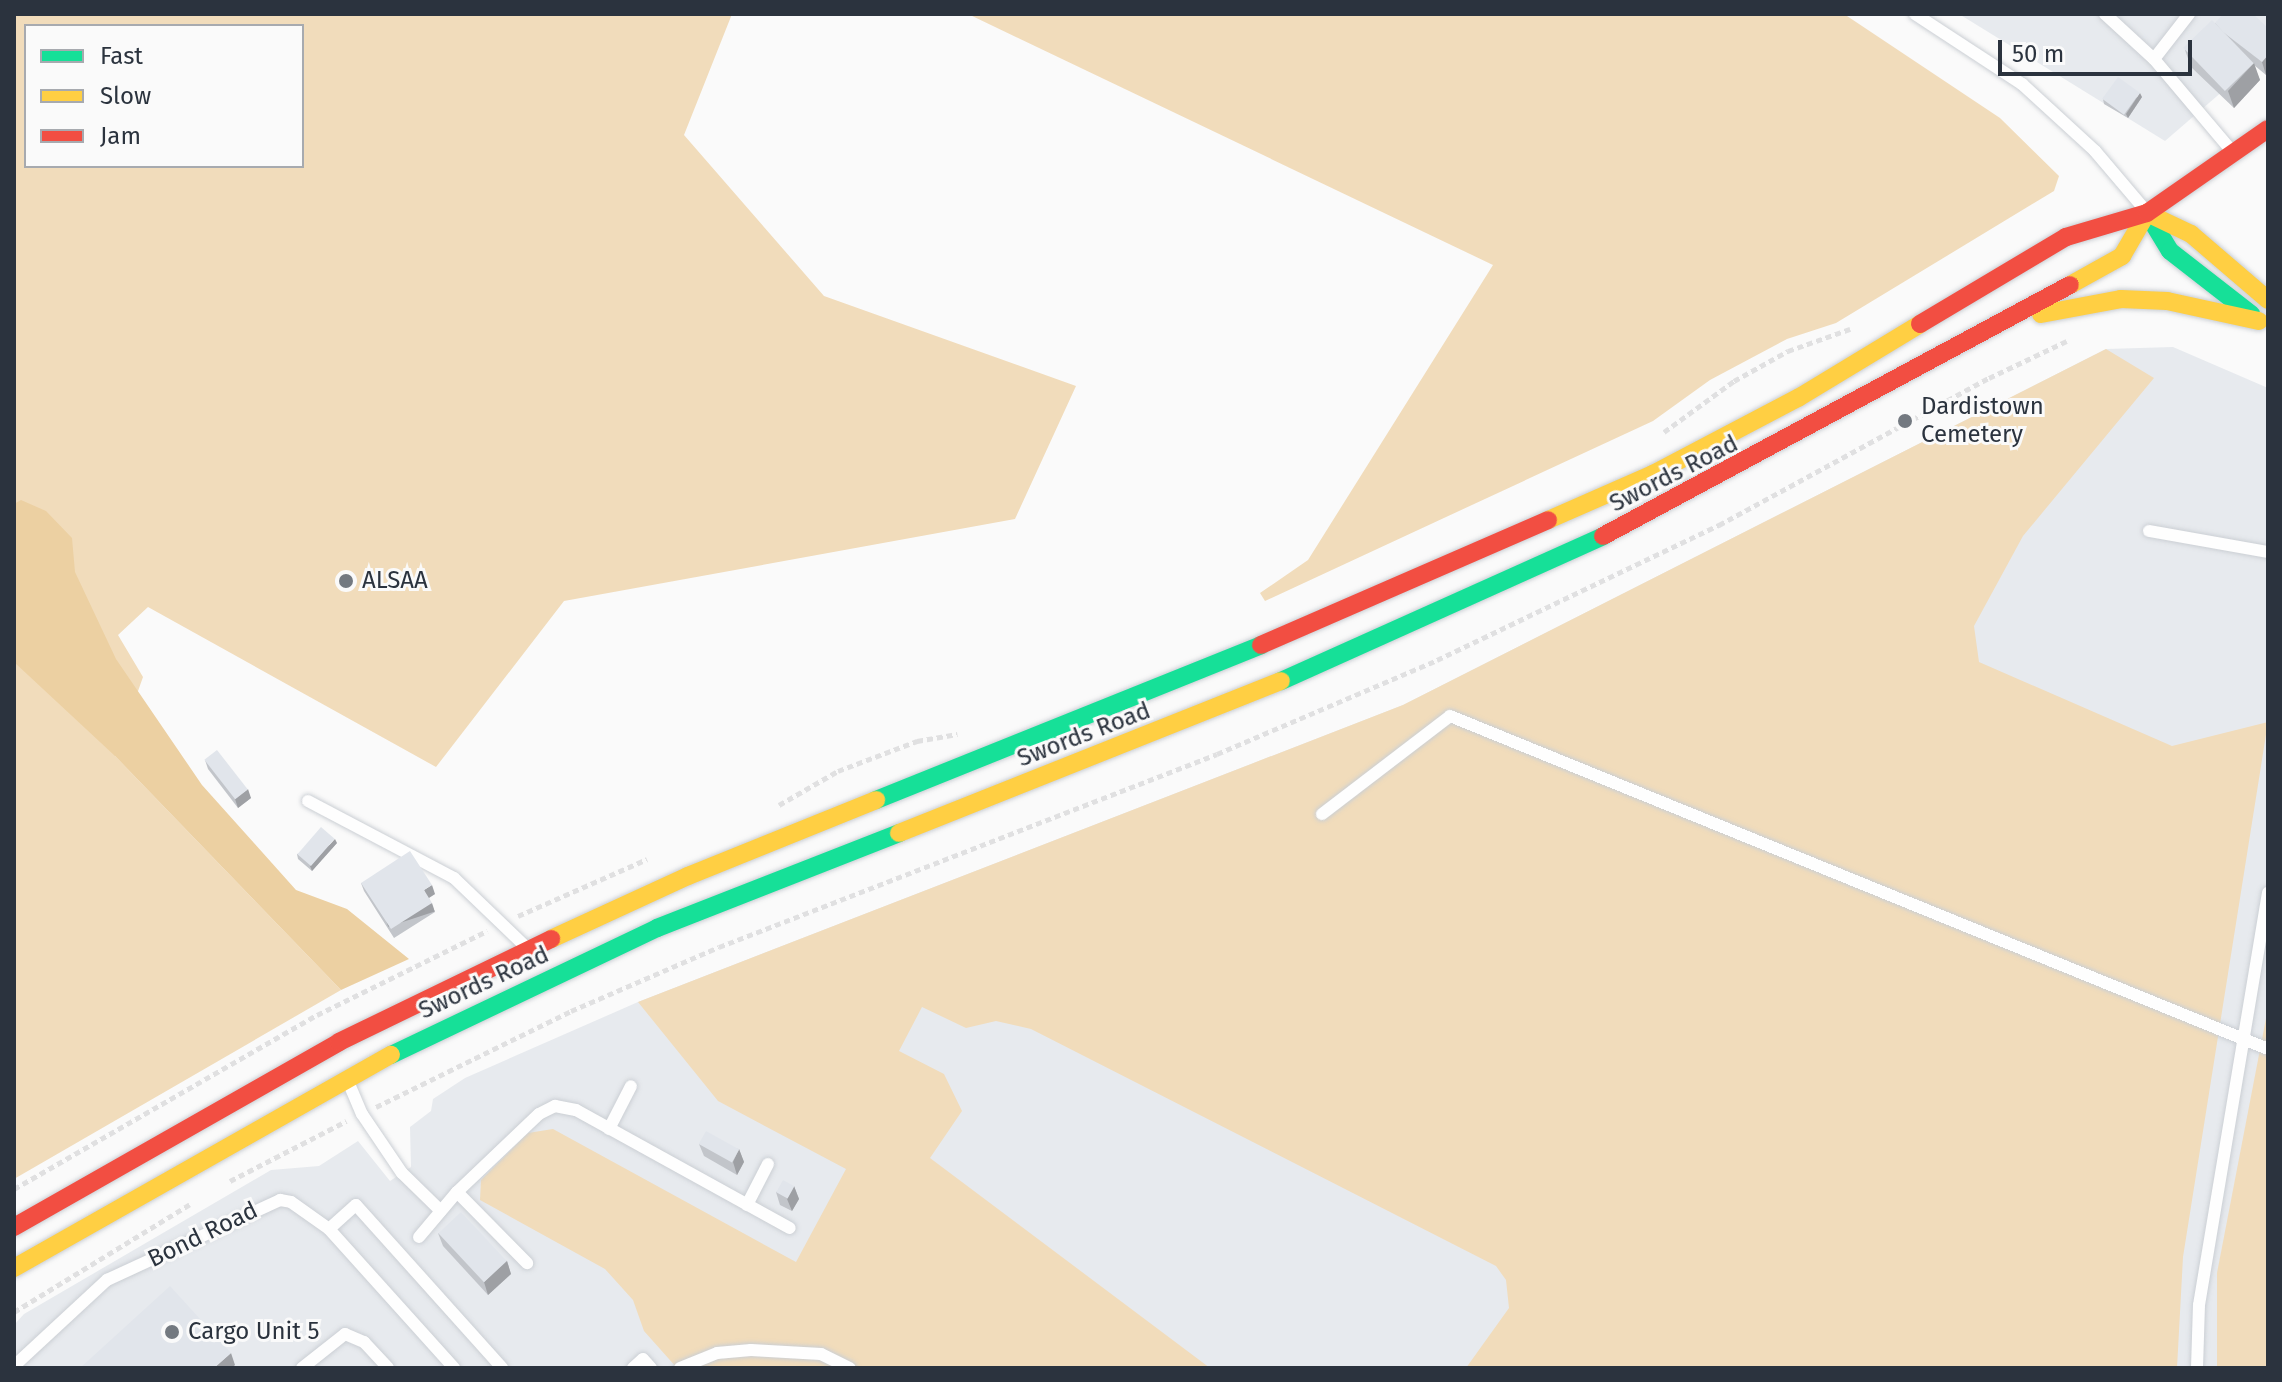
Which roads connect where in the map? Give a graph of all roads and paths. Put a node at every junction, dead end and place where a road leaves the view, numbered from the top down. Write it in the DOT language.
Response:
graph roads {
  1 [pos="1915,14"];
  2 [pos="2105,14"];
  3 [pos="2189,14"];
  4 [pos="2154,59"];
  5 [pos="2268,129"];
  6 [pos="2233,153"];
  7 [pos="2147,213"];
  8 [pos="2268,300"];
  9 [pos="2013,319"];
  10 [pos="2264,323"];
  11 [pos="2074,338"];
  12 [pos="2149,531"];
  13 [pos="2268,552"];
  14 [pos="308,801"];
  15 [pos="1322,814"];
  16 [pos="2268,893"];
  17 [pos="528,950"];
  18 [pos="2241,1040"];
  19 [pos="2268,1049"];
  20 [pos="346,1076"];
  21 [pos="631,1086"];
  22 [pos="362,1114"];
  23 [pos="609,1129"];
  24 [pos="768,1164"];
  25 [pos="224,1184"];
  26 [pos="457,1192"];
  27 [pos="198,1199"];
  28 [pos="747,1205"];
  29 [pos="441,1211"];
  30 [pos="14,1227"];
  31 [pos="790,1228"];
  32 [pos="329,1229"];
  33 [pos="419,1237"];
  34 [pos="527,1263"];
  35 [pos="14,1268"];
  36 [pos="14,1312"];
  37 [pos="14,1366"];
  38 [pos="302,1368"];
  39 [pos="388,1368"];
  40 [pos="454,1368"];
  41 [pos="502,1368"];
  42 [pos="633,1368"];
  43 [pos="651,1368"];
  44 [pos="680,1368"];
  45 [pos="850,1368"];
  46 [pos="2197,1368"];
  1 -- 7 [label="lane"];
  2 -- 4 [label="lane"];
  3 -- 4 [label="lane"];
  4 -- 6 [label="lane"];
  5 -- 6 [label="main road, Swords Road"];
  6 -- 7 [label="main road, Swords Road"];
  7 -- 8 [label="main road"];
  7 -- 9 [label="main road, Swords Road"];
  7 -- 10 [label="main road"];
  7 -- 17 [label="main road, Swords Road"];
  9 -- 10 [label="main road"];
  9 -- 20 [label="main road, Swords Road"];
  11 -- 22 [label="path"];
  12 -- 13 [label="lane"];
  14 -- 17 [label="lane"];
  15 -- 18 [label="lane"];
  16 -- 18 [label="lane"];
  17 -- 30 [label="main road, Swords Road"];
  18 -- 19 [label="lane"];
  18 -- 46 [label="lane"];
  20 -- 22 [label="lane"];
  20 -- 35 [label="main road, Swords Road"];
  21 -- 23 [label="lane"];
  22 -- 25 [label="path"];
  22 -- 29 [label="lane"];
  23 -- 26 [label="lane"];
  23 -- 28 [label="lane"];
  24 -- 28 [label="lane"];
  26 -- 29 [label="lane"];
  26 -- 34 [label="lane"];
  27 -- 36 [label="path"];
  28 -- 31 [label="lane"];
  29 -- 33 [label="lane"];
  32 -- 37 [label="lane, Bond Road"];
  32 -- 40 [label="lane, Bond Road"];
  32 -- 41 [label="lane"];
  38 -- 39 [label="lane"];
  42 -- 43 [label="lane"];
  44 -- 45 [label="lane"];
}
